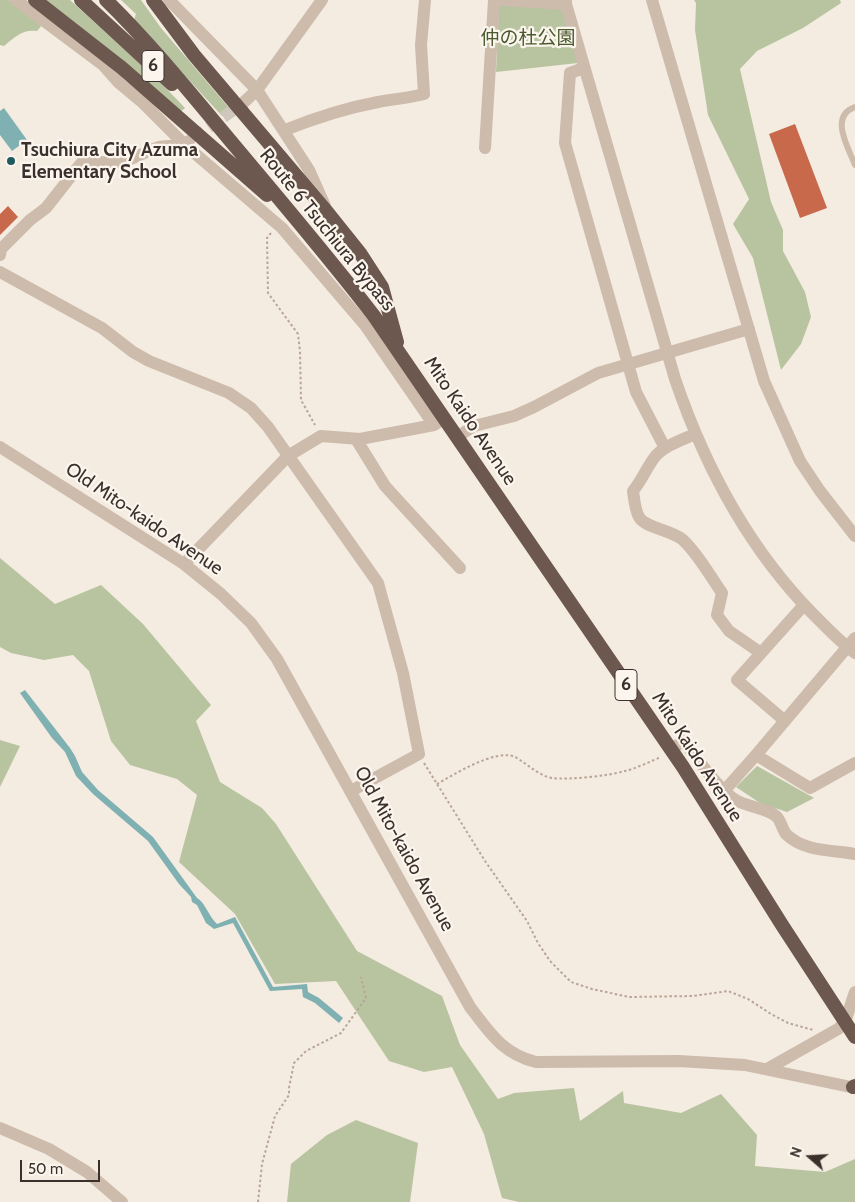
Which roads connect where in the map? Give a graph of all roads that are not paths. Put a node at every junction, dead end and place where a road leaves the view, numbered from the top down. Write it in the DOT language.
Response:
graph roads {
  1 [pos="16,0"];
  2 [pos="35,0"];
  3 [pos="82,0"];
  4 [pos="106,0"];
  5 [pos="153,0"];
  6 [pos="169,0"];
  7 [pos="322,0"];
  8 [pos="425,0"];
  9 [pos="494,0"];
  10 [pos="501,0"];
  11 [pos="652,0"];
  12 [pos="566,2"];
  13 [pos="584,68"];
  14 [pos="256,90"];
  15 [pos="243,103"];
  16 [pos="855,107"];
  17 [pos="285,130"];
  18 [pos="223,132"];
  19 [pos="189,141"];
  20 [pos="485,148"];
  21 [pos="855,165"];
  22 [pos="328,213"];
  23 [pos="296,220"];
  24 [pos="0,255"];
  25 [pos="0,272"];
  26 [pos="749,329"];
  27 [pos="668,352"];
  28 [pos="400,353"];
  29 [pos="628,363"];
  30 [pos="439,421"];
  31 [pos="695,434"];
  32 [pos="457,436"];
  33 [pos="356,438"];
  34 [pos="0,447"];
  35 [pos="665,448"];
  36 [pos="288,456"];
  37 [pos="855,536"];
  38 [pos="184,564"];
  39 [pos="460,568"];
  40 [pos="804,605"];
  41 [pos="852,646"];
  42 [pos="762,653"];
  43 [pos="785,720"];
  44 [pos="671,750"];
  45 [pos="756,755"];
  46 [pos="855,762"];
  47 [pos="351,791"];
  48 [pos="724,791"];
  49 [pos="855,854"];
  50 [pos="855,992"];
  51 [pos="845,1022"];
  52 [pos="855,1037"];
  53 [pos="767,1068"];
  54 [pos="854,1087"];
  55 [pos="0,1128"];
  56 [pos="122,1202"];
  1 -- 19 [label="street"];
  2 -- 23 [label="highway"];
  3 -- 18 [label="highway, Route 6 Tsuchiura Bypass / 6"];
  4 -- 18 [label="highway, Route 6 Tsuchiura Bypass / 6"];
  5 -- 22 [label="highway"];
  6 -- 14 [label="street"];
  7 -- 14 [label="street"];
  8 -- 17 [label="street"];
  9 -- 20 [label="street"];
  10 -- 12 [label="street"];
  11 -- 26 [label="street"];
  12 -- 13 [label="street"];
  13 -- 27 [label="street"];
  13 -- 29 [label="street"];
  14 -- 15 [label="street"];
  14 -- 17 [label="street"];
  16 -- 21 [label="lane"];
  17 -- 22 [label="street"];
  18 -- 23 [label="highway, Route 6 Tsuchiura Bypass / 6"];
  19 -- 24 [label="street"];
  19 -- 30 [label="street"];
  22 -- 28 [label="highway"];
  23 -- 28 [label="highway, Route 6 Tsuchiura Bypass / 6"];
  25 -- 36 [label="street"];
  26 -- 27 [label="street"];
  26 -- 37 [label="street"];
  27 -- 29 [label="street"];
  27 -- 31 [label="street"];
  28 -- 30 [label="highway, Mito Kaido Avenue / 6"];
  29 -- 32 [label="street"];
  29 -- 35 [label="street"];
  30 -- 32 [label="highway, Mito Kaido Avenue / 6"];
  30 -- 33 [label="street"];
  31 -- 35 [label="street"];
  31 -- 40 [label="street"];
  32 -- 44 [label="highway, Mito Kaido Avenue / 6"];
  33 -- 36 [label="street"];
  33 -- 39 [label="street"];
  34 -- 38 [label="street, Old Mito-kaido Avenue"];
  35 -- 42 [label="street"];
  36 -- 38 [label="street"];
  36 -- 47 [label="street"];
  38 -- 47 [label="street, Old Mito-kaido Avenue"];
  40 -- 41 [label="street"];
  40 -- 42 [label="street"];
  41 -- 43 [label="street"];
  42 -- 43 [label="street"];
  43 -- 45 [label="street"];
  44 -- 48 [label="street"];
  44 -- 51 [label="highway, Mito Kaido Avenue / 6"];
  45 -- 46 [label="street"];
  45 -- 48 [label="street"];
  47 -- 53 [label="street, Old Mito-kaido Avenue"];
  48 -- 49 [label="street"];
  50 -- 51 [label="street"];
  51 -- 52 [label="highway, Mito Kaido Avenue / 6"];
  51 -- 53 [label="street"];
  53 -- 54 [label="street, Old Mito-kaido Avenue"];
  55 -- 56 [label="street"];
}
